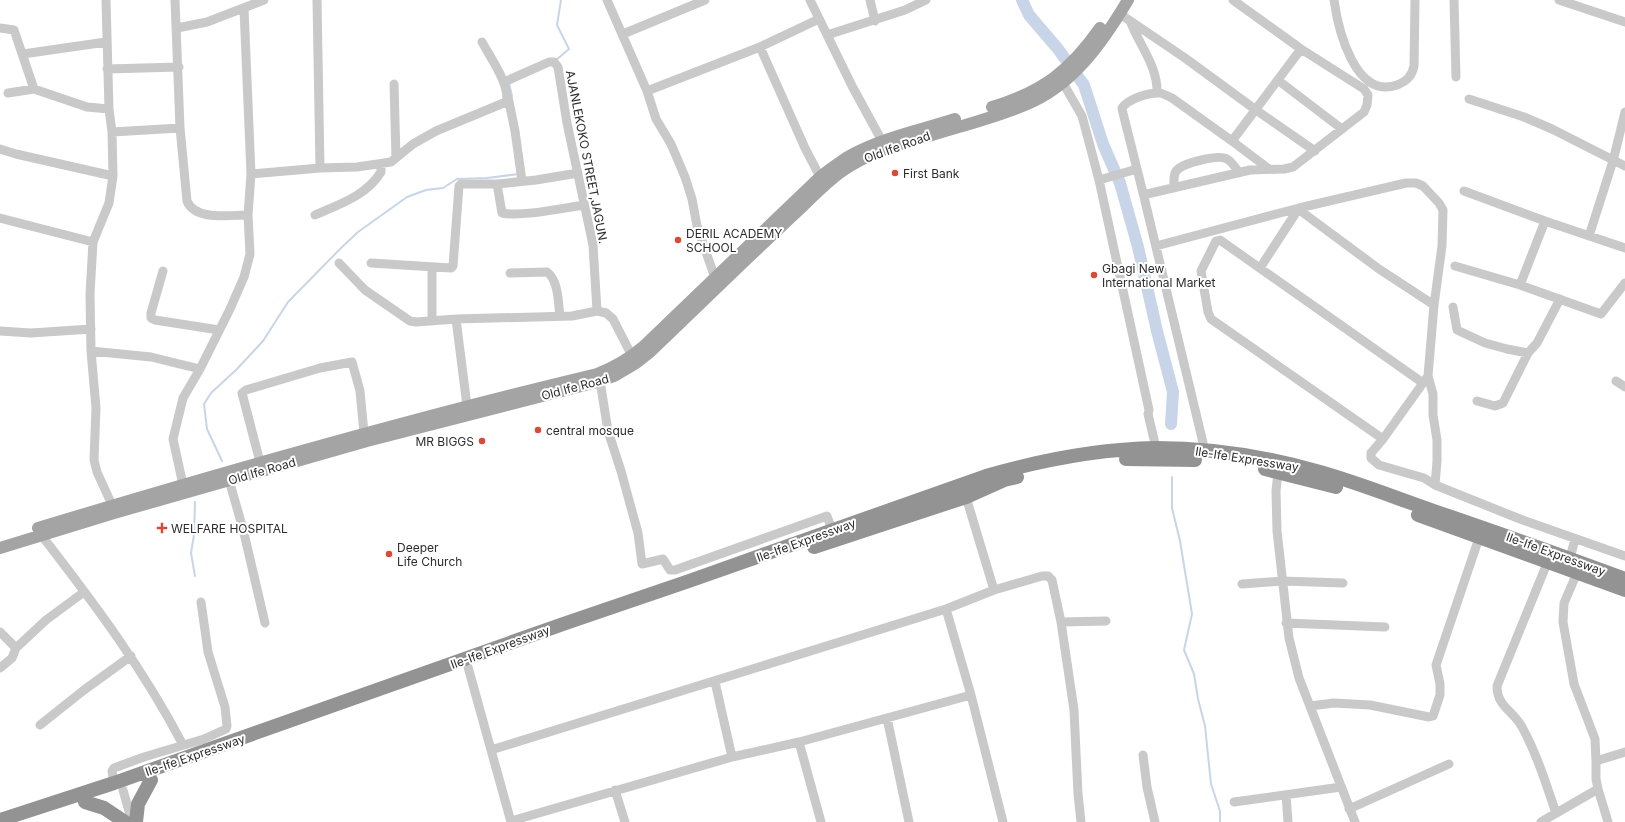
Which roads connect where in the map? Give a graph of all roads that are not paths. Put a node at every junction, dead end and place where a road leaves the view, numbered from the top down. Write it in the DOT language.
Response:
graph roads {
  1 [pos="106,0"];
  2 [pos="175,0"];
  3 [pos="264,0"];
  4 [pos="317,0"];
  5 [pos="607,0"];
  6 [pos="705,0"];
  7 [pos="810,0"];
  8 [pos="870,0"];
  9 [pos="926,0"];
  10 [pos="1119,0"];
  11 [pos="1128,0"];
  12 [pos="1233,0"];
  13 [pos="1334,0"];
  14 [pos="1415,0"];
  15 [pos="1454,0"];
  16 [pos="1559,0"];
  17 [pos="244,9"];
  18 [pos="1120,14"];
  19 [pos="819,19"];
  20 [pos="875,21"];
  21 [pos="1625,22"];
  22 [pos="1131,23"];
  23 [pos="0,28"];
  24 [pos="177,28"];
  25 [pos="623,34"];
  26 [pos="827,35"];
  27 [pos="106,42"];
  28 [pos="482,42"];
  29 [pos="760,47"];
  30 [pos="1301,49"];
  31 [pos="23,54"];
  32 [pos="178,67"];
  33 [pos="108,69"];
  34 [pos="1072,69"];
  35 [pos="1456,77"];
  36 [pos="1279,81"];
  37 [pos="504,82"];
  38 [pos="394,84"];
  39 [pos="34,89"];
  40 [pos="647,91"];
  41 [pos="8,93"];
  42 [pos="1157,93"];
  43 [pos="508,97"];
  44 [pos="1469,99"];
  45 [pos="1024,101"];
  46 [pos="109,109"];
  47 [pos="1256,110"];
  48 [pos="1625,112"];
  49 [pos="180,128"];
  50 [pos="1342,129"];
  51 [pos="112,132"];
  52 [pos="882,141"];
  53 [pos="1232,141"];
  54 [pos="0,149"];
  55 [pos="1314,151"];
  56 [pos="396,158"];
  57 [pos="1613,161"];
  58 [pos="381,164"];
  59 [pos="1625,166"];
  60 [pos="320,168"];
  61 [pos="1269,169"];
  62 [pos="1135,170"];
  63 [pos="578,173"];
  64 [pos="1239,173"];
  65 [pos="251,174"];
  66 [pos="113,176"];
  67 [pos="820,177"];
  68 [pos="1100,180"];
  69 [pos="522,181"];
  70 [pos="497,184"];
  71 [pos="1174,188"];
  72 [pos="1464,191"];
  73 [pos="1144,197"];
  74 [pos="584,205"];
  75 [pos="1299,208"];
  76 [pos="248,215"];
  77 [pos="316,215"];
  78 [pos="0,218"];
  79 [pos="1545,221"];
  80 [pos="767,234"];
  81 [pos="1216,235"];
  82 [pos="1589,236"];
  83 [pos="94,242"];
  84 [pos="1156,246"];
  85 [pos="1625,248"];
  86 [pos="340,263"];
  87 [pos="371,263"];
  88 [pos="1455,266"];
  89 [pos="432,267"];
  90 [pos="1260,268"];
  91 [pos="164,271"];
  92 [pos="510,273"];
  93 [pos="715,278"];
  94 [pos="1625,283"];
  95 [pos="1520,285"];
  96 [pos="1560,299"];
  97 [pos="1434,305"];
  98 [pos="1453,307"];
  99 [pos="596,311"];
  100 [pos="560,316"];
  101 [pos="456,320"];
  102 [pos="432,321"];
  103 [pos="91,329"];
  104 [pos="219,330"];
  105 [pos="0,331"];
  106 [pos="91,351"];
  107 [pos="1528,353"];
  108 [pos="632,356"];
  109 [pos="200,369"];
  110 [pos="1426,379"];
  111 [pos="600,381"];
  112 [pos="1616,381"];
  113 [pos="1625,387"];
  114 [pos="1477,402"];
  115 [pos="467,406"];
  116 [pos="417,423"];
  117 [pos="364,433"];
  118 [pos="1383,439"];
  119 [pos="1156,448"];
  120 [pos="1205,451"];
  121 [pos="260,462"];
  122 [pos="1278,472"];
  123 [pos="229,480"];
  124 [pos="183,485"];
  125 [pos="1435,485"];
  126 [pos="966,497"];
  127 [pos="137,503"];
  128 [pos="112,505"];
  129 [pos="832,530"];
  130 [pos="42,536"];
  131 [pos="1479,538"];
  132 [pos="0,539"];
  133 [pos="1575,539"];
  134 [pos="0,548"];
  135 [pos="1625,556"];
  136 [pos="1570,558"];
  137 [pos="1548,561"];
  138 [pos="1577,573"];
  139 [pos="1625,578"];
  140 [pos="1282,581"];
  141 [pos="1343,583"];
  142 [pos="1242,584"];
  143 [pos="994,590"];
  144 [pos="1625,590"];
  145 [pos="84,592"];
  146 [pos="201,602"];
  147 [pos="946,609"];
  148 [pos="1106,621"];
  149 [pos="1061,622"];
  150 [pos="265,623"];
  151 [pos="1286,623"];
  152 [pos="1385,626"];
  153 [pos="0,632"];
  154 [pos="16,648"];
  155 [pos="132,656"];
  156 [pos="468,667"];
  157 [pos="0,668"];
  158 [pos="715,682"];
  159 [pos="971,695"];
  160 [pos="1310,706"];
  161 [pos="887,718"];
  162 [pos="40,726"];
  163 [pos="799,742"];
  164 [pos="183,745"];
  165 [pos="491,750"];
  166 [pos="1625,752"];
  167 [pos="1144,755"];
  168 [pos="732,757"];
  169 [pos="1596,761"];
  170 [pos="1450,764"];
  171 [pos="151,780"];
  172 [pos="118,787"];
  173 [pos="1341,787"];
  174 [pos="1598,789"];
  175 [pos="615,790"];
  176 [pos="1286,795"];
  177 [pos="86,802"];
  178 [pos="1234,802"];
  179 [pos="1349,809"];
  180 [pos="1556,813"];
  181 [pos="0,820"];
  182 [pos="26,822"];
  183 [pos="125,822"];
  184 [pos="132,822"];
  185 [pos="136,822"];
  186 [pos="511,822"];
  187 [pos="624,822"];
  188 [pos="821,822"];
  189 [pos="909,822"];
  190 [pos="1003,822"];
  191 [pos="1081,822"];
  192 [pos="1155,822"];
  193 [pos="1288,822"];
  194 [pos="1355,822"];
  195 [pos="1541,822"];
  196 [pos="1608,822"];
  1 -- 27 [label="street"];
  2 -- 24 [label="street"];
  3 -- 17 [label="street"];
  4 -- 60 [label="street"];
  5 -- 25 [label="street"];
  6 -- 25 [label="street"];
  7 -- 19 [label="street"];
  8 -- 20 [label="street"];
  9 -- 20 [label="street"];
  10 -- 34 [label="main road, Old Ife Road"];
  11 -- 18 [label="main road, Old Ife Road"];
  12 -- 30 [label="street"];
  13 -- 14 [label="street"];
  15 -- 35 [label="street"];
  16 -- 21 [label="street"];
  17 -- 24 [label="street"];
  17 -- 65 [label="street"];
  18 -- 22 [label="street"];
  18 -- 34 [label="main road, Old Ife Road"];
  19 -- 26 [label="street"];
  19 -- 29 [label="street"];
  20 -- 26 [label="street"];
  22 -- 42 [label="street"];
  22 -- 47 [label="street"];
  23 -- 31 [label="street"];
  24 -- 32 [label="street"];
  25 -- 40 [label="street"];
  26 -- 52 [label="street"];
  27 -- 31 [label="street"];
  27 -- 33 [label="street"];
  28 -- 37 [label="street"];
  29 -- 40 [label="street"];
  29 -- 67 [label="street"];
  30 -- 36 [label="street"];
  30 -- 50 [label="street"];
  31 -- 39 [label="street"];
  32 -- 33 [label="street"];
  32 -- 49 [label="street"];
  33 -- 46 [label="street"];
  34 -- 45 [label="main road, Old Ife Road"];
  34 -- 68 [label="street"];
  36 -- 47 [label="street"];
  36 -- 50 [label="street"];
  37 -- 43 [label="street"];
  37 -- 63 [label="street, AJANLEKOKO STREET,JAGUN."];
  38 -- 56 [label="street"];
  39 -- 41 [label="street"];
  39 -- 46 [label="street"];
  40 -- 93 [label="street"];
  42 -- 53 [label="street"];
  42 -- 62 [label="street"];
  43 -- 56 [label="street"];
  43 -- 69 [label="street"];
  44 -- 57 [label="street"];
  45 -- 52 [label="main road, Old Ife Road"];
  45 -- 80 [label="main road, Old Ife Road"];
  46 -- 51 [label="street"];
  47 -- 53 [label="street"];
  47 -- 55 [label="street"];
  48 -- 57 [label="street"];
  49 -- 51 [label="street"];
  49 -- 76 [label="street"];
  50 -- 55 [label="street"];
  51 -- 66 [label="street"];
  52 -- 67 [label="main road, Old Ife Road"];
  53 -- 61 [label="street"];
  54 -- 66 [label="street"];
  55 -- 61 [label="street"];
  56 -- 58 [label="street"];
  57 -- 59 [label="street"];
  57 -- 82 [label="street"];
  58 -- 60 [label="street"];
  58 -- 77 [label="street"];
  60 -- 65 [label="street"];
  61 -- 64 [label="street"];
  62 -- 68 [label="street"];
  62 -- 73 [label="street"];
  63 -- 69 [label="street"];
  63 -- 74 [label="street, AJANLEKOKO STREET,JAGUN."];
  64 -- 71 [label="street"];
  64 -- 71 [label="street"];
  65 -- 76 [label="street"];
  66 -- 83 [label="street"];
  67 -- 80 [label="main road, Old Ife Road"];
  68 -- 119 [label="street"];
  69 -- 70 [label="street"];
  70 -- 74 [label="street"];
  70 -- 89 [label="street"];
  71 -- 73 [label="street"];
  72 -- 79 [label="street"];
  73 -- 84 [label="street"];
  74 -- 99 [label="street, AJANLEKOKO STREET,JAGUN."];
  75 -- 81 [label="street"];
  75 -- 90 [label="street"];
  75 -- 97 [label="street"];
  75 -- 97 [label="street"];
  76 -- 104 [label="street"];
  78 -- 83 [label="street"];
  79 -- 82 [label="street"];
  79 -- 95 [label="street"];
  80 -- 93 [label="main road, Old Ife Road"];
  80 -- 111 [label="main road, Old Ife Road"];
  81 -- 84 [label="street"];
  81 -- 90 [label="street"];
  81 -- 118 [label="street"];
  82 -- 85 [label="street"];
  83 -- 103 [label="street"];
  84 -- 120 [label="street"];
  86 -- 102 [label="street"];
  87 -- 89 [label="street"];
  88 -- 95 [label="street"];
  89 -- 102 [label="street"];
  90 -- 110 [label="street"];
  91 -- 104 [label="street"];
  92 -- 100 [label="street"];
  93 -- 108 [label="main road, Old Ife Road"];
  94 -- 96 [label="street"];
  95 -- 96 [label="street"];
  96 -- 107 [label="street"];
  97 -- 110 [label="street"];
  98 -- 107 [label="street"];
  99 -- 100 [label="street"];
  99 -- 108 [label="street"];
  100 -- 101 [label="street"];
  101 -- 102 [label="street"];
  101 -- 115 [label="street"];
  103 -- 105 [label="street"];
  103 -- 106 [label="street"];
  104 -- 109 [label="street"];
  106 -- 109 [label="street"];
  106 -- 128 [label="street"];
  107 -- 114 [label="street"];
  108 -- 115 [label="main road, Old Ife Road"];
  109 -- 124 [label="street"];
  110 -- 118 [label="street"];
  110 -- 125 [label="street"];
  111 -- 116 [label="main road, Old Ife Road"];
  111 -- 129 [label="street"];
  112 -- 113 [label="street"];
  115 -- 116 [label="main road, Old Ife Road"];
  116 -- 117 [label="main road, Old Ife Road"];
  116 -- 123 [label="main road, Old Ife Road"];
  117 -- 121 [label="main road, Old Ife Road"];
  117 -- 121 [label="street"];
  118 -- 125 [label="street"];
  119 -- 120 [label="highway, Ile-Ife Expressway"];
  119 -- 129 [label="highway, Ile-Ife Expressway"];
  120 -- 136 [label="highway, Ile-Ife Expressway"];
  121 -- 124 [label="main road, Old Ife Road"];
  122 -- 126 [label="highway, Ile-Ife Expressway"];
  122 -- 131 [label="highway, Ile-Ife Expressway"];
  122 -- 140 [label="street"];
  123 -- 127 [label="main road, Old Ife Road"];
  123 -- 150 [label="street"];
  124 -- 127 [label="main road, Old Ife Road"];
  125 -- 133 [label="street"];
  126 -- 143 [label="street"];
  126 -- 156 [label="highway, Ile-Ife Expressway"];
  127 -- 128 [label="main road, Old Ife Road"];
  127 -- 130 [label="main road, Old Ife Road"];
  128 -- 132 [label="main road, Old Ife Road"];
  129 -- 172 [label="highway, Ile-Ife Expressway"];
  130 -- 134 [label="main road, Old Ife Road"];
  130 -- 145 [label="street"];
  131 -- 137 [label="highway, Ile-Ife Expressway"];
  131 -- 160 [label="street"];
  133 -- 135 [label="street"];
  133 -- 136 [label="street"];
  136 -- 139 [label="highway, Ile-Ife Expressway"];
  137 -- 138 [label="highway, Ile-Ife Expressway"];
  137 -- 180 [label="street"];
  138 -- 144 [label="highway, Ile-Ife Expressway"];
  138 -- 169 [label="street"];
  140 -- 141 [label="street"];
  140 -- 142 [label="street"];
  140 -- 151 [label="street"];
  143 -- 147 [label="street"];
  143 -- 149 [label="street"];
  145 -- 154 [label="street"];
  145 -- 155 [label="street"];
  146 -- 164 [label="street"];
  147 -- 158 [label="street"];
  147 -- 159 [label="street"];
  148 -- 149 [label="street"];
  149 -- 191 [label="street"];
  151 -- 152 [label="street"];
  151 -- 160 [label="street"];
  153 -- 154 [label="street"];
  154 -- 157 [label="street"];
  155 -- 162 [label="street"];
  155 -- 164 [label="street"];
  156 -- 165 [label="street"];
  156 -- 171 [label="highway, Ile-Ife Expressway"];
  158 -- 165 [label="street"];
  158 -- 168 [label="street"];
  159 -- 161 [label="street"];
  159 -- 190 [label="street"];
  160 -- 173 [label="street"];
  161 -- 163 [label="street"];
  161 -- 189 [label="street"];
  163 -- 168 [label="street"];
  163 -- 188 [label="street"];
  164 -- 172 [label="street"];
  165 -- 186 [label="street"];
  166 -- 169 [label="street"];
  167 -- 192 [label="street"];
  168 -- 175 [label="street"];
  169 -- 174 [label="street"];
  170 -- 179 [label="street"];
  171 -- 172 [label="highway, Ile-Ife Expressway"];
  171 -- 185 [label="highway"];
  172 -- 177 [label="highway, Ile-Ife Expressway"];
  172 -- 181 [label="highway, Ile-Ife Expressway"];
  172 -- 184 [label="street"];
  173 -- 176 [label="street"];
  173 -- 179 [label="street"];
  174 -- 180 [label="street"];
  174 -- 196 [label="street"];
  175 -- 186 [label="street"];
  175 -- 187 [label="street"];
  176 -- 178 [label="street"];
  176 -- 193 [label="street"];
  177 -- 182 [label="highway, Ile-Ife Expressway"];
  177 -- 183 [label="highway"];
  179 -- 194 [label="street"];
  180 -- 195 [label="street"];
}
